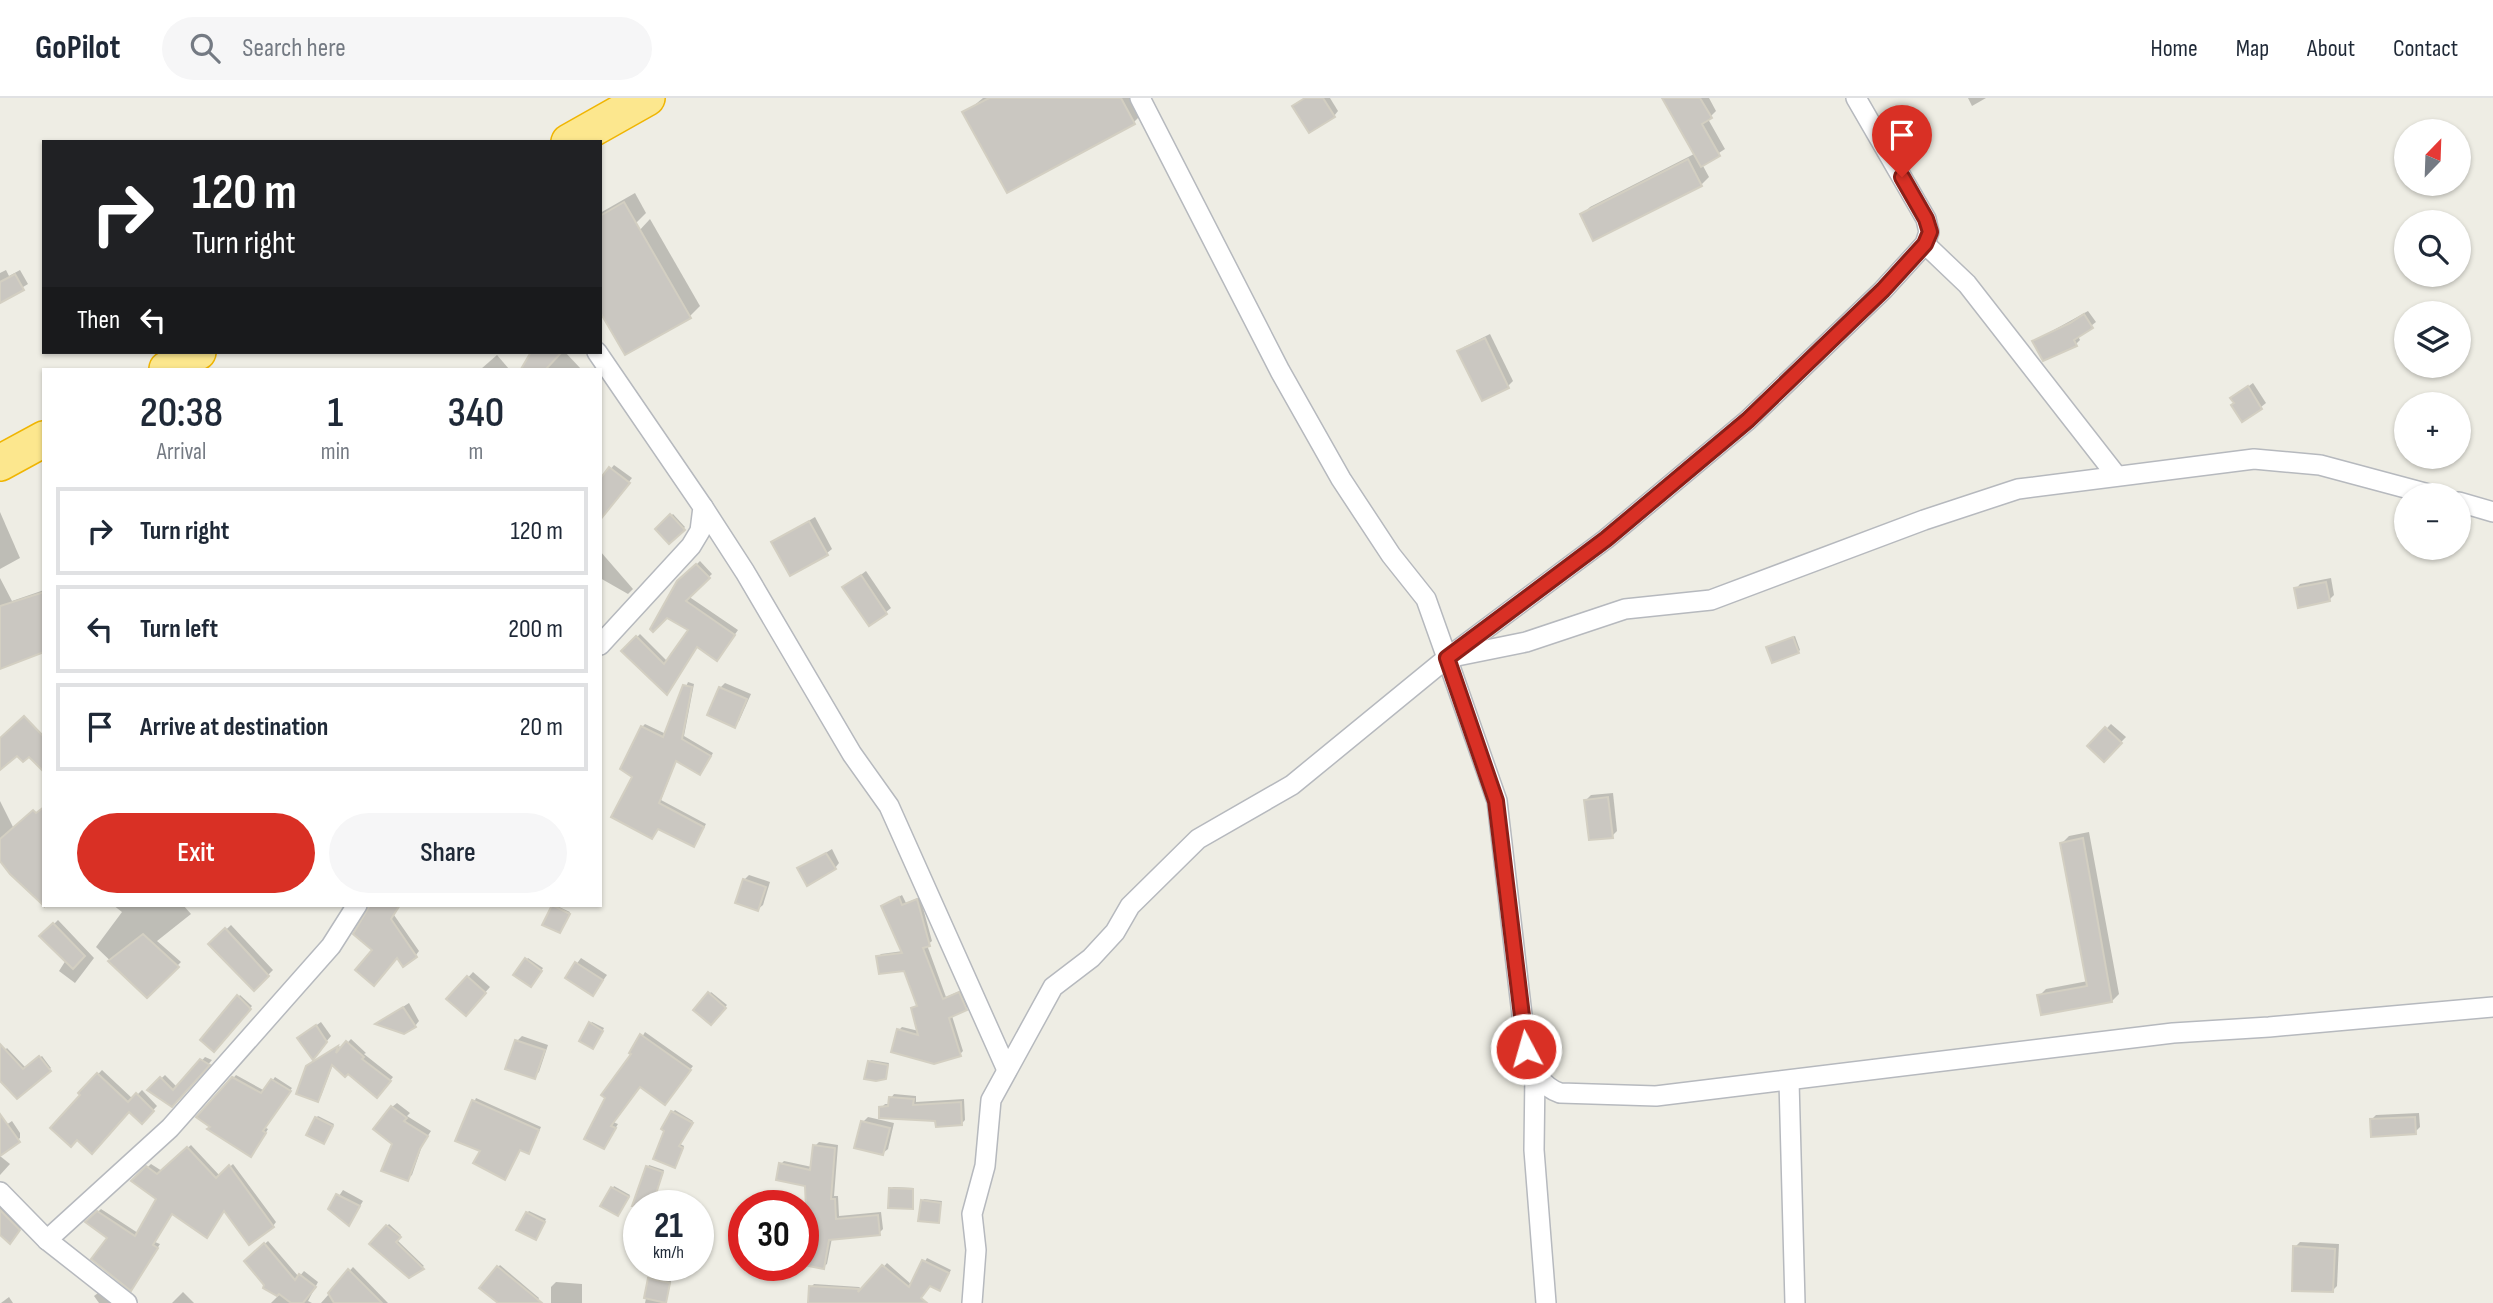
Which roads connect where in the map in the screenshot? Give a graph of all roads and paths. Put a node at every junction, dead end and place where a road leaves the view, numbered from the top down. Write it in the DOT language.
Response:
graph roads {
  1 [pos="647,98"];
  2 [pos="1140,98"];
  3 [pos="1856,98"];
  4 [pos="573,140"];
  5 [pos="1925,244"];
  6 [pos="194,354"];
  7 [pos="598,354"];
  8 [pos="169,368"];
  9 [pos="42,440"];
  10 [pos="0,463"];
  11 [pos="2116,475"];
  12 [pos="2394,485"];
  13 [pos="2471,506"];
  14 [pos="703,507"];
  15 [pos="2493,512"];
  16 [pos="602,643"];
  17 [pos="1447,658"];
  18 [pos="356,907"];
  19 [pos="2493,1007"];
  20 [pos="1007,1070"];
  21 [pos="1535,1072"];
  22 [pos="1789,1081"];
  23 [pos="0,1192"];
  24 [pos="47,1240"];
  25 [pos="127,1303"];
  26 [pos="972,1303"];
  27 [pos="1546,1303"];
  28 [pos="1795,1303"];
  1 -- 4 [label="highway"];
  2 -- 17 [label="street"];
  3 -- 5 [label="street"];
  5 -- 11 [label="street"];
  5 -- 17 [label="street"];
  6 -- 8 [label="highway"];
  7 -- 14 [label="street"];
  9 -- 10 [label="highway"];
  11 -- 12 [label="street"];
  11 -- 17 [label="street"];
  13 -- 15 [label="street"];
  14 -- 16 [label="street"];
  14 -- 20 [label="street"];
  17 -- 20 [label="street"];
  17 -- 21 [label="street"];
  18 -- 24 [label="street"];
  19 -- 22 [label="street"];
  20 -- 26 [label="street"];
  21 -- 22 [label="street"];
  21 -- 27 [label="street"];
  22 -- 28 [label="street"];
  23 -- 24 [label="street"];
  24 -- 25 [label="street"];
}
